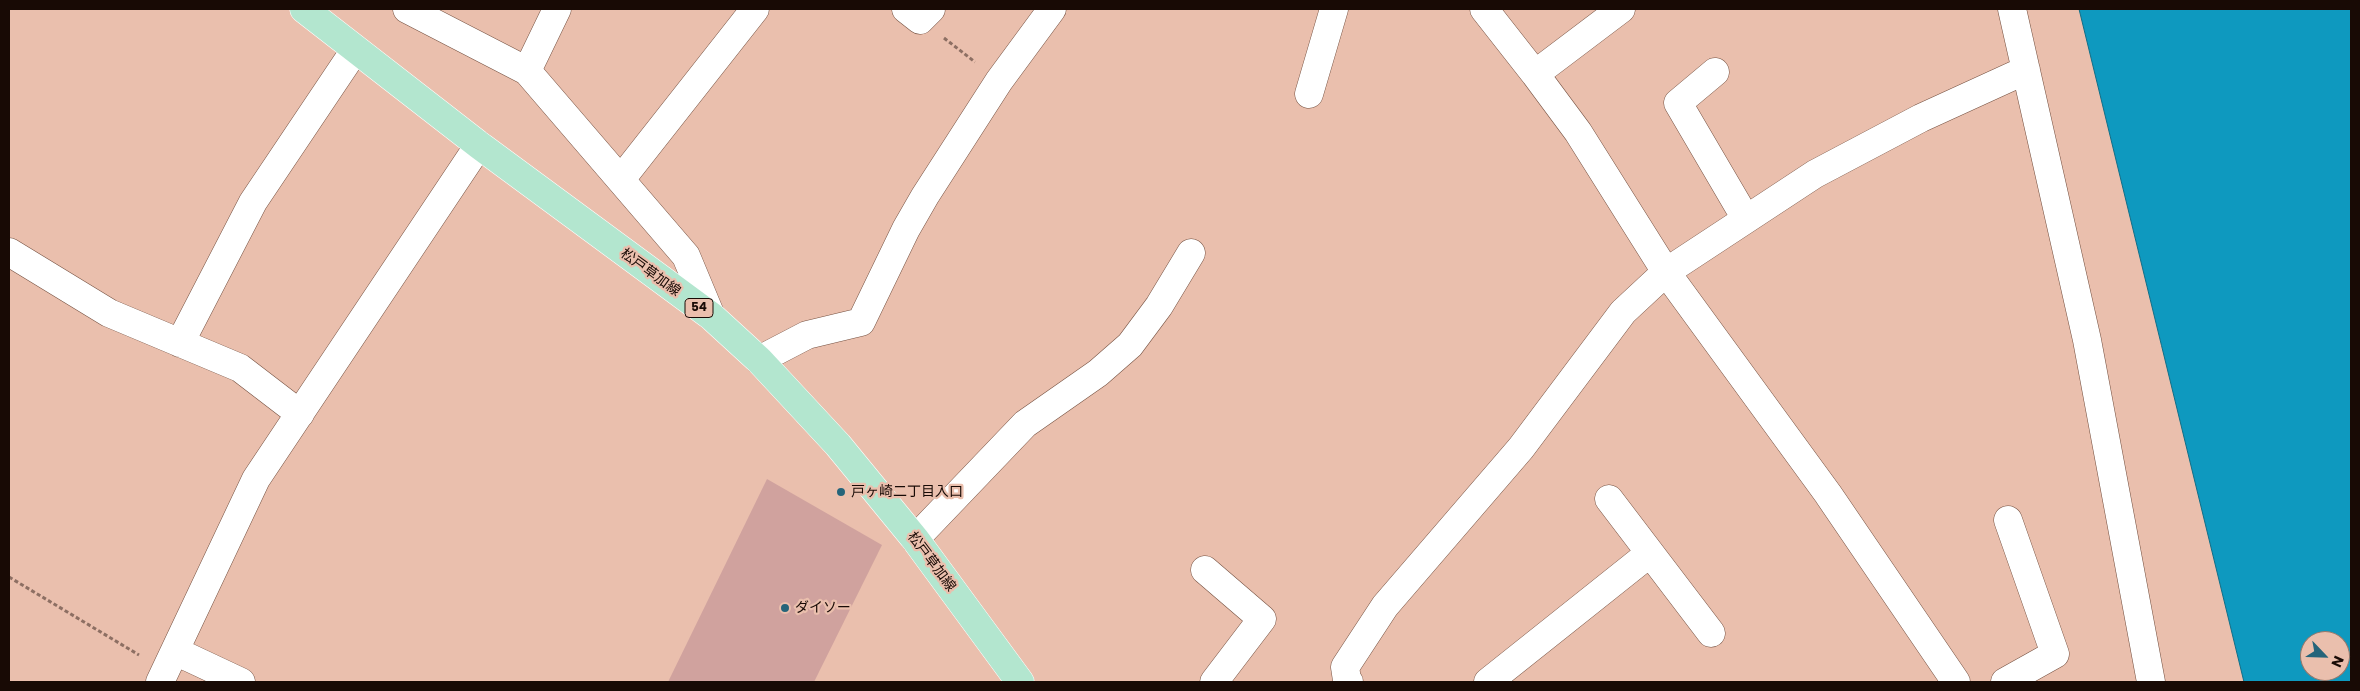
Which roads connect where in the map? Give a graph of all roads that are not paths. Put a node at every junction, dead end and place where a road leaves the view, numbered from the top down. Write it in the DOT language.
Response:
graph roads {
  1 [pos="304,9"];
  2 [pos="407,9"];
  3 [pos="557,9"];
  4 [pos="755,9"];
  5 [pos="1052,9"];
  6 [pos="1334,9"];
  7 [pos="1484,9"];
  8 [pos="1621,9"];
  9 [pos="2012,9"];
  10 [pos="355,50"];
  11 [pos="2026,70"];
  12 [pos="527,71"];
  13 [pos="1715,72"];
  14 [pos="1535,74"];
  15 [pos="1309,94"];
  16 [pos="479,145"];
  17 [pos="622,178"];
  18 [pos="1746,219"];
  19 [pos="1192,253"];
  20 [pos="12,262"];
  21 [pos="1666,272"];
  22 [pos="710,316"];
  23 [pos="180,343"];
  24 [pos="759,360"];
  25 [pos="300,414"];
  26 [pos="1609,499"];
  27 [pos="2008,520"];
  28 [pos="915,539"];
  29 [pos="1650,553"];
  30 [pos="1205,570"];
  31 [pos="1711,633"];
  32 [pos="167,668"];
  33 [pos="241,682"];
  34 [pos="1020,682"];
  35 [pos="1214,682"];
  36 [pos="1349,682"];
  37 [pos="1488,682"];
  38 [pos="1956,682"];
  39 [pos="2005,682"];
  40 [pos="2150,682"];
  1 -- 10 [label="main road, 松戸草加線 / 54"];
  2 -- 12 [label="street"];
  3 -- 12 [label="street"];
  4 -- 17 [label="street"];
  5 -- 24 [label="street"];
  6 -- 15 [label="street"];
  7 -- 14 [label="street"];
  8 -- 14 [label="street"];
  9 -- 11 [label="street"];
  10 -- 16 [label="main road, 松戸草加線 / 54"];
  10 -- 23 [label="street"];
  11 -- 18 [label="street"];
  11 -- 40 [label="street"];
  12 -- 17 [label="street"];
  13 -- 18 [label="street"];
  14 -- 21 [label="street"];
  16 -- 22 [label="main road, 松戸草加線 / 54"];
  16 -- 25 [label="street"];
  17 -- 22 [label="street"];
  18 -- 21 [label="street"];
  19 -- 28 [label="street"];
  20 -- 23 [label="street"];
  21 -- 36 [label="street"];
  21 -- 38 [label="street"];
  22 -- 24 [label="main road, 松戸草加線 / 54"];
  23 -- 25 [label="street"];
  24 -- 28 [label="main road, 松戸草加線 / 54"];
  25 -- 32 [label="street"];
  26 -- 29 [label="street"];
  27 -- 39 [label="street"];
  28 -- 34 [label="main road, 松戸草加線 / 54"];
  29 -- 31 [label="street"];
  29 -- 37 [label="street"];
  30 -- 35 [label="street"];
  32 -- 33 [label="street"];
}
